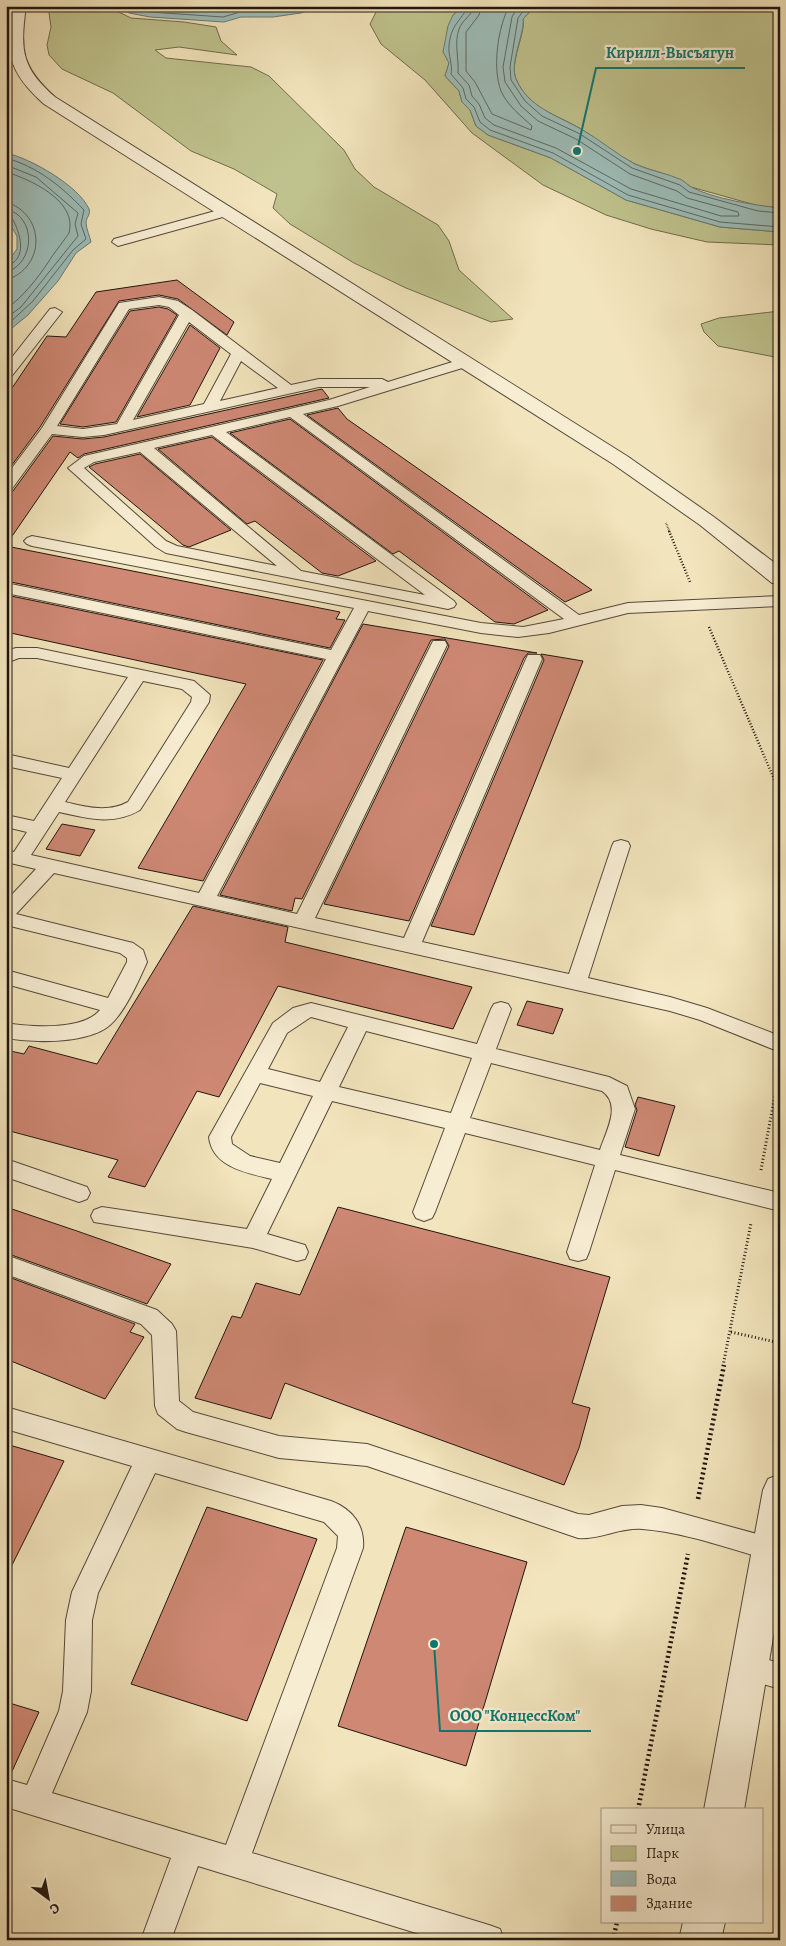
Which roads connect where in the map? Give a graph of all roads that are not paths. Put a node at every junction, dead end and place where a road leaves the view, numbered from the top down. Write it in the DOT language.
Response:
graph roads {
  1 [pos="19,6"];
  2 [pos="226,212"];
  3 [pos="118,242"];
  4 [pos="55,312"];
  5 [pos="187,313"];
  6 [pos="238,352"];
  7 [pos="467,362"];
  8 [pos="6,374"];
  9 [pos="401,383"];
  10 [pos="288,389"];
  11 [pos="210,407"];
  12 [pos="293,413"];
  13 [pos="122,427"];
  14 [pos="48,429"];
  15 [pos="215,430"];
  16 [pos="143,447"];
  17 [pos="6,487"];
  18 [pos="32,541"];
  19 [pos="297,575"];
  20 [pos="780,578"];
  21 [pos="6,588"];
  22 [pos="780,601"];
  23 [pos="448,604"];
  24 [pos="364,606"];
  25 [pos="575,620"];
  26 [pos="481,628"];
  27 [pos="439,644"];
  28 [pos="336,656"];
  29 [pos="6,658"];
  30 [pos="534,660"];
  31 [pos="138,675"];
  32 [pos="9,765"];
  33 [pos="73,775"];
  34 [pos="54,805"];
  35 [pos="6,821"];
  36 [pos="38,828"];
  37 [pos="621,846"];
  38 [pos="13,857"];
  39 [pos="50,866"];
  40 [pos="205,900"];
  41 [pos="6,913"];
  42 [pos="6,918"];
  43 [pos="303,922"];
  44 [pos="411,945"];
  45 [pos="6,977"];
  46 [pos="576,983"];
  47 [pos="112,1006"];
  48 [pos="500,1009"];
  49 [pos="360,1023"];
  50 [pos="6,1030"];
  51 [pos="780,1044"];
  52 [pos="484,1054"];
  53 [pos="255,1074"];
  54 [pos="326,1091"];
  55 [pos="457,1124"];
  56 [pos="607,1161"];
  57 [pos="6,1168"];
  58 [pos="286,1173"];
  59 [pos="79,1193"];
  60 [pos="780,1202"];
  61 [pos="424,1212"];
  62 [pos="102,1216"];
  63 [pos="253,1240"];
  64 [pos="297,1252"];
  65 [pos="578,1252"];
  66 [pos="6,1264"];
  67 [pos="6,1418"];
  68 [pos="148,1460"];
  69 [pos="780,1490"];
  70 [pos="770,1548"];
  71 [pos="764,1672"];
  72 [pos="6,1793"];
  73 [pos="34,1801"];
  74 [pos="725,1808"];
  75 [pos="189,1849"];
  76 [pos="234,1863"];
  77 [pos="704,1924"];
  78 [pos="156,1940"];
  79 [pos="489,1940"];
  80 [pos="700,1940"];
  1 -- 2 [label="street"];
  2 -- 3 [label="lane"];
  2 -- 7 [label="street"];
  4 -- 8 [label="lane"];
  5 -- 6 [label="lane"];
  5 -- 13 [label="lane"];
  5 -- 14 [label="lane"];
  6 -- 10 [label="lane"];
  6 -- 11 [label="lane"];
  7 -- 9 [label="lane"];
  7 -- 20 [label="street"];
  9 -- 10 [label="lane"];
  9 -- 12 [label="lane"];
  10 -- 11 [label="lane"];
  11 -- 13 [label="lane"];
  12 -- 15 [label="lane"];
  12 -- 25 [label="lane"];
  13 -- 14 [label="lane"];
  14 -- 17 [label="lane"];
  15 -- 16 [label="lane"];
  15 -- 23 [label="lane"];
  16 -- 19 [label="lane"];
  16 -- 19 [label="lane"];
  18 -- 24 [label="lane"];
  19 -- 23 [label="lane"];
  21 -- 28 [label="lane"];
  22 -- 25 [label="lane"];
  23 -- 26 [label="lane"];
  24 -- 26 [label="lane"];
  24 -- 28 [label="lane"];
  25 -- 26 [label="lane"];
  27 -- 43 [label="lane"];
  28 -- 40 [label="lane"];
  29 -- 31 [label="lane"];
  30 -- 44 [label="lane"];
  31 -- 33 [label="lane"];
  31 -- 34 [label="lane"];
  32 -- 33 [label="lane"];
  33 -- 34 [label="lane"];
  34 -- 36 [label="lane"];
  35 -- 36 [label="lane"];
  36 -- 38 [label="lane"];
  37 -- 46 [label="lane"];
  38 -- 39 [label="lane"];
  39 -- 40 [label="lane"];
  39 -- 41 [label="lane"];
  40 -- 43 [label="lane"];
  42 -- 47 [label="lane"];
  43 -- 44 [label="lane"];
  44 -- 46 [label="lane"];
  45 -- 47 [label="lane"];
  46 -- 51 [label="lane"];
  47 -- 50 [label="lane"];
  48 -- 52 [label="lane"];
  49 -- 52 [label="lane"];
  49 -- 53 [label="lane"];
  49 -- 54 [label="lane"];
  52 -- 55 [label="lane"];
  52 -- 56 [label="lane"];
  53 -- 54 [label="lane"];
  53 -- 58 [label="lane"];
  54 -- 55 [label="lane"];
  54 -- 58 [label="lane"];
  55 -- 56 [label="lane"];
  55 -- 61 [label="lane"];
  56 -- 60 [label="lane"];
  56 -- 65 [label="lane"];
  57 -- 59 [label="lane"];
  58 -- 63 [label="lane"];
  62 -- 63 [label="lane"];
  63 -- 64 [label="lane"];
  66 -- 70 [label="lane"];
  67 -- 68 [label="lane"];
  68 -- 73 [label="lane"];
  68 -- 76 [label="lane"];
  69 -- 70 [label="street"];
  70 -- 71 [label="street"];
  71 -- 74 [label="street"];
  72 -- 73 [label="lane"];
  73 -- 75 [label="lane"];
  75 -- 76 [label="lane"];
  75 -- 78 [label="lane"];
  76 -- 79 [label="lane"];
  77 -- 80 [label="street"];
}
